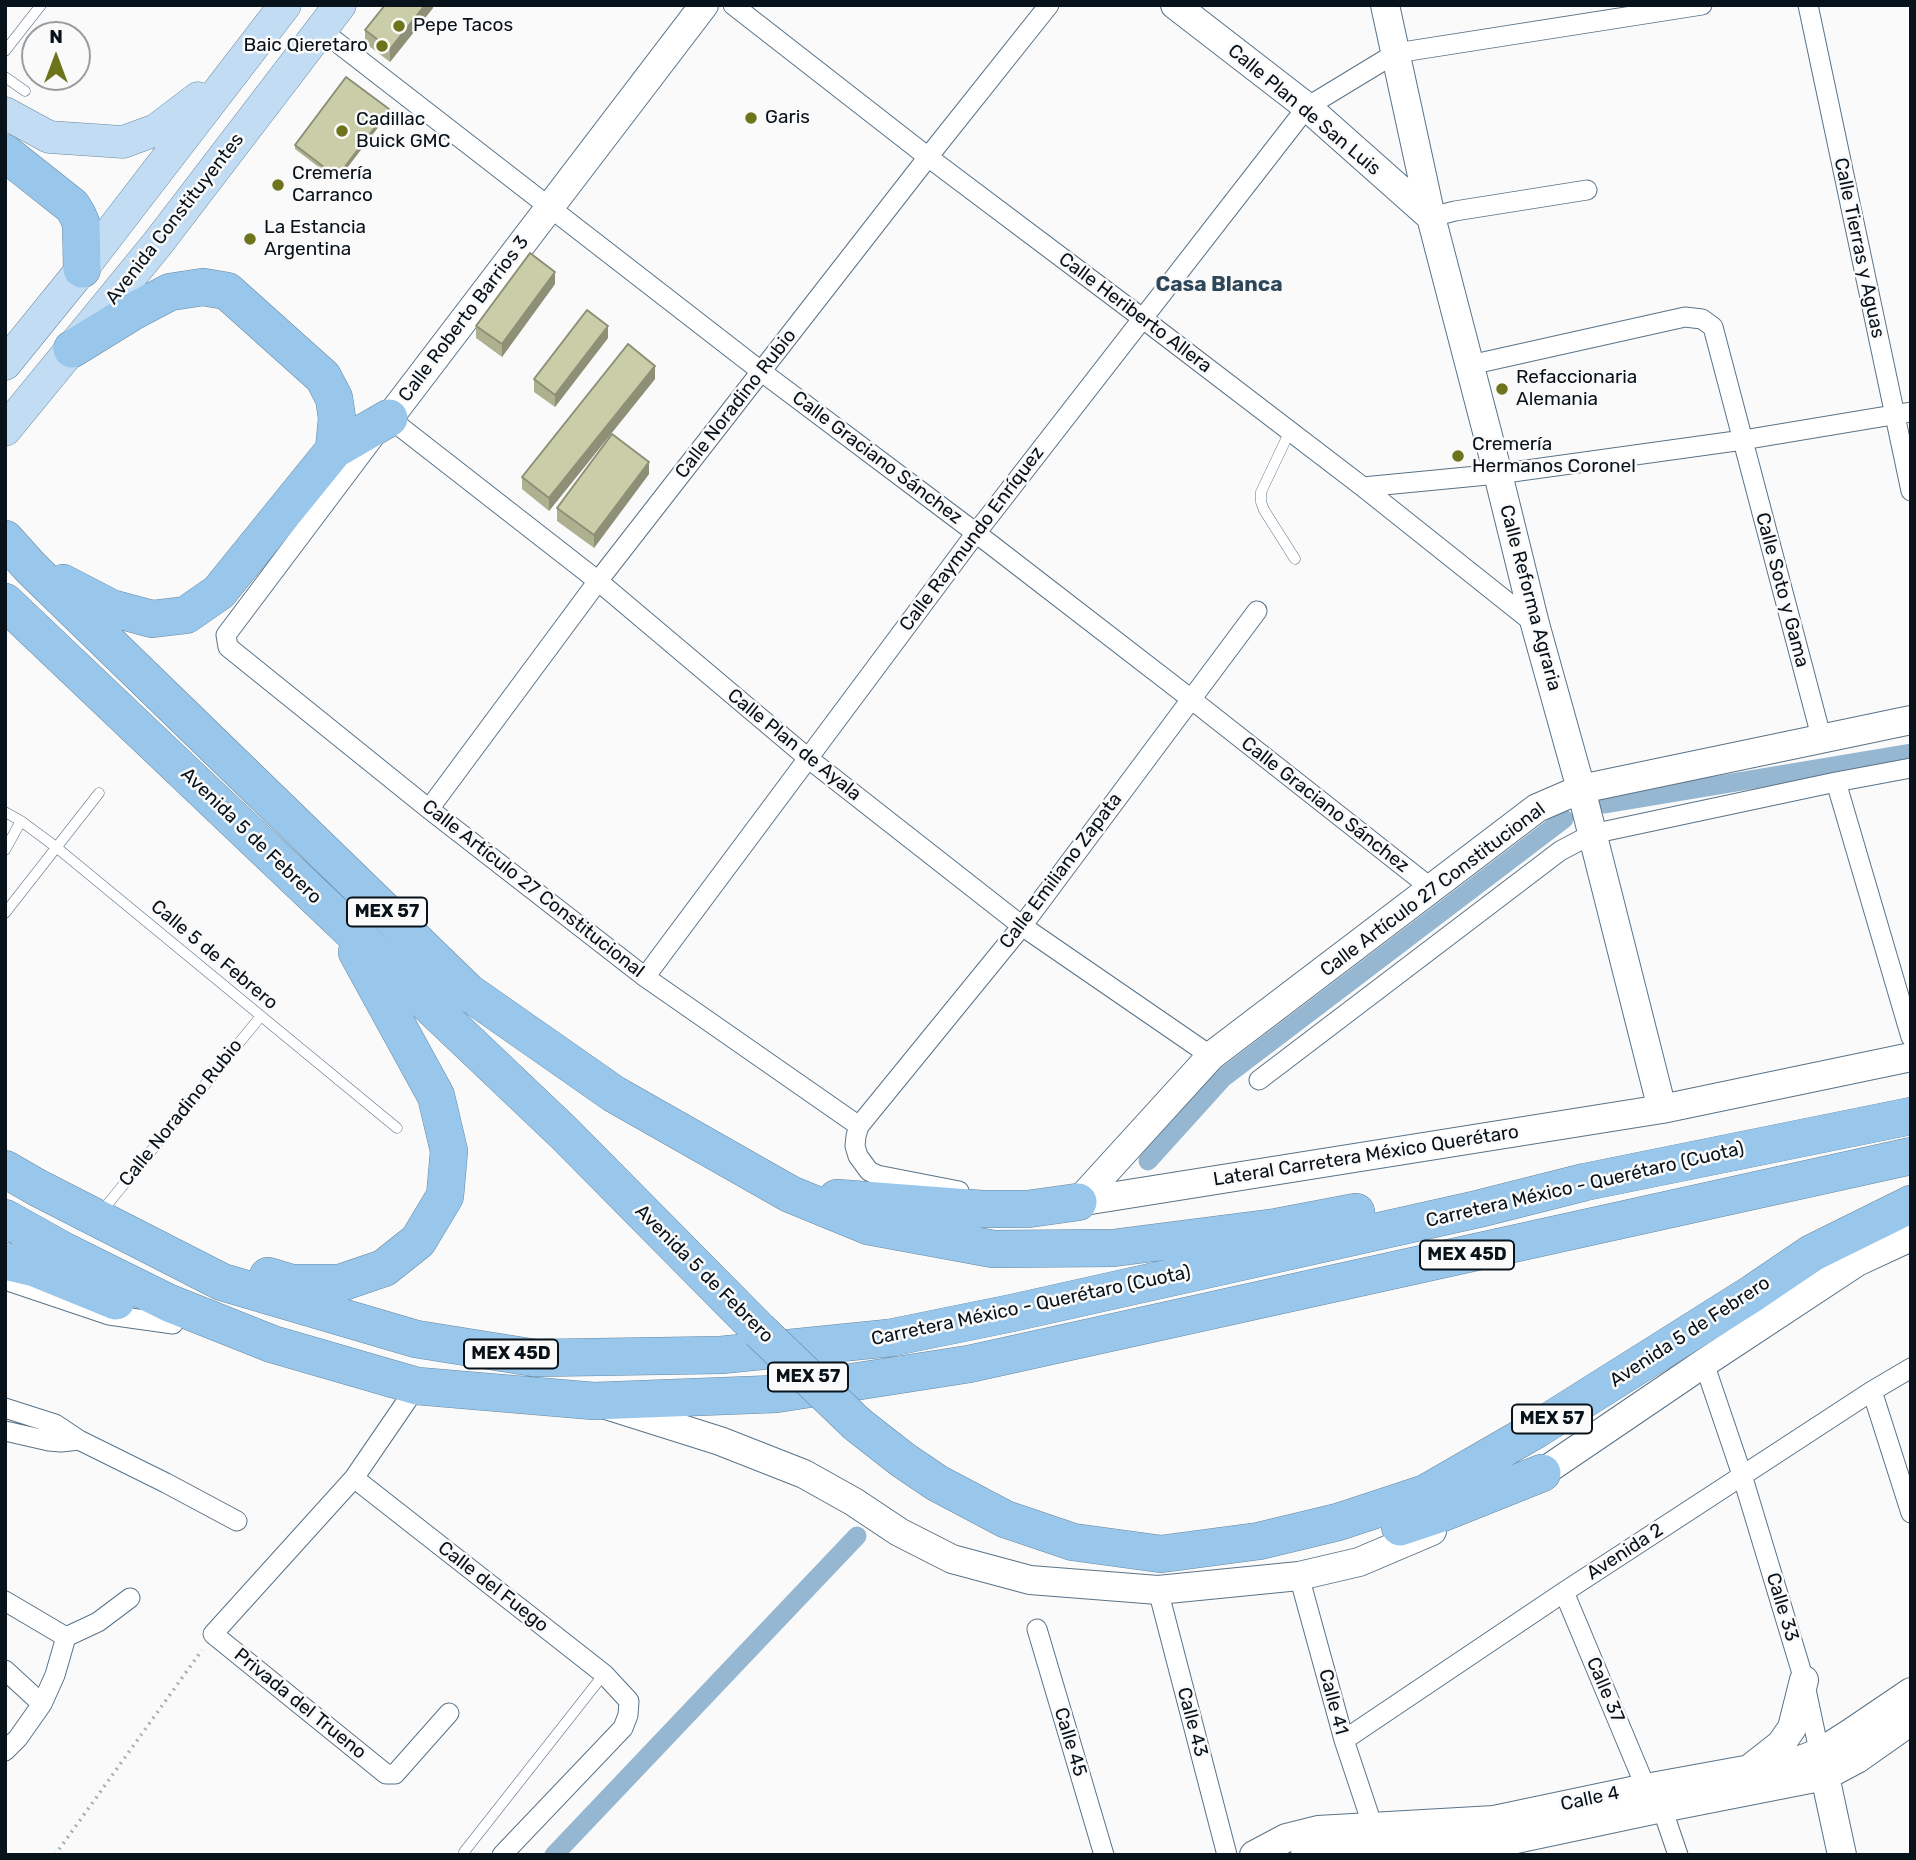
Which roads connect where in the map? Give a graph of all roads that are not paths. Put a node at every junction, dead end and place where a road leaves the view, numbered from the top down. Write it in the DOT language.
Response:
graph roads {
  1 [pos="41,5"];
  2 [pos="285,5"];
  3 [pos="340,5"];
  4 [pos="704,5"];
  5 [pos="733,5"];
  6 [pos="1049,5"];
  7 [pos="1175,5"];
  8 [pos="1385,5"];
  9 [pos="1702,5"];
  10 [pos="1808,5"];
  11 [pos="1654,9"];
  12 [pos="321,30"];
  13 [pos="5,51"];
  14 [pos="1396,53"];
  15 [pos="235,69"];
  16 [pos="5,77"];
  17 [pos="15,102"];
  18 [pos="1307,107"];
  19 [pos="5,153"];
  20 [pos="928,157"];
  21 [pos="1587,190"];
  22 [pos="549,206"];
  23 [pos="1431,217"];
  24 [pos="82,269"];
  25 [pos="1142,318"];
  26 [pos="72,349"];
  27 [pos="5,364"];
  28 [pos="1469,365"];
  29 [pos="762,372"];
  30 [pos="1902,414"];
  31 [pos="389,418"];
  32 [pos="5,429"];
  33 [pos="1290,431"];
  34 [pos="1743,440"];
  35 [pos="334,450"];
  36 [pos="1498,474"];
  37 [pos="1363,487"];
  38 [pos="1911,491"];
  39 [pos="976,533"];
  40 [pos="5,539"];
  41 [pos="1295,559"];
  42 [pos="31,568"];
  43 [pos="598,581"];
  44 [pos="5,602"];
  45 [pos="1257,611"];
  46 [pos="1535,624"];
  47 [pos="226,635"];
  48 [pos="1191,699"];
  49 [pos="1911,720"];
  50 [pos="1822,740"];
  51 [pos="809,759"];
  52 [pos="1911,768"];
  53 [pos="1836,782"];
  54 [pos="1581,789"];
  55 [pos="99,793"];
  56 [pos="429,808"];
  57 [pos="5,812"];
  58 [pos="21,821"];
  59 [pos="1592,834"];
  60 [pos="56,847"];
  61 [pos="5,850"];
  62 [pos="1431,888"];
  63 [pos="5,913"];
  64 [pos="340,920"];
  65 [pos="1022,926"];
  66 [pos="645,977"];
  67 [pos="261,1016"];
  68 [pos="1911,1037"];
  69 [pos="1211,1056"];
  70 [pos="1911,1057"];
  71 [pos="1259,1080"];
  72 [pos="1662,1109"];
  73 [pos="1911,1116"];
  74 [pos="859,1126"];
  75 [pos="397,1128"];
  76 [pos="1911,1156"];
  77 [pos="5,1169"];
  78 [pos="1585,1182"];
  79 [pos="38,1188"];
  80 [pos="790,1194"];
  81 [pos="1078,1202"];
  82 [pos="1911,1204"];
  83 [pos="102,1211"];
  84 [pos="5,1218"];
  85 [pos="1911,1237"];
  86 [pos="5,1261"];
  87 [pos="5,1280"];
  88 [pos="173,1324"];
  89 [pos="272,1344"];
  90 [pos="1704,1363"];
  91 [pos="1911,1368"];
  92 [pos="417,1386"];
  93 [pos="1872,1391"];
  94 [pos="594,1401"];
  95 [pos="5,1408"];
  96 [pos="5,1431"];
  97 [pos="79,1440"];
  98 [pos="1542,1473"];
  99 [pos="1742,1475"];
  100 [pos="354,1478"];
  101 [pos="1911,1513"];
  102 [pos="237,1521"];
  103 [pos="1161,1554"];
  104 [pos="1299,1576"];
  105 [pos="1158,1590"];
  106 [pos="1564,1592"];
  107 [pos="130,1598"];
  108 [pos="5,1601"];
  109 [pos="1037,1629"];
  110 [pos="66,1637"];
  111 [pos="5,1670"];
  112 [pos="604,1674"];
  113 [pos="1804,1680"];
  114 [pos="1911,1692"];
  115 [pos="42,1704"];
  116 [pos="449,1713"];
  117 [pos="1911,1721"];
  118 [pos="1343,1740"];
  119 [pos="5,1751"];
  120 [pos="1822,1765"];
  121 [pos="1751,1768"];
  122 [pos="1654,1798"];
  123 [pos="1374,1843"];
  124 [pos="1499,1849"];
  125 [pos="464,1852"];
  126 [pos="502,1855"];
  127 [pos="1104,1855"];
  128 [pos="1227,1855"];
  129 [pos="1254,1855"];
  130 [pos="1306,1855"];
  131 [pos="1678,1855"];
  132 [pos="1842,1855"];
  1 -- 13 [label="lane"];
  2 -- 15 [label="main road"];
  3 -- 12 [label="main road, Avenida Constituyentes"];
  4 -- 22 [label="main road, Calle Roberto Barrios 3"];
  5 -- 20 [label="street, Calle Heriberto Allera"];
  6 -- 20 [label="street, Calle Noradino Rubio"];
  7 -- 18 [label="main road, Calle Plan de San Luis"];
  8 -- 14 [label="main road, Calle Reforma Agraria"];
  9 -- 11 [label="street"];
  10 -- 30 [label="street, Calle Tierras y Aguas"];
  11 -- 14 [label="street"];
  12 -- 22 [label="street, Calle Graciano Sánchez"];
  12 -- 26 [label="main road, Avenida Constituyentes"];
  14 -- 18 [label="street"];
  14 -- 23 [label="main road, Calle Reforma Agraria"];
  15 -- 17 [label="main road"];
  15 -- 24 [label="main road"];
  16 -- 17 [label="lane"];
  18 -- 23 [label="main road, Calle Plan de San Luis"];
  18 -- 25 [label="street, Calle Raymundo Enríquez"];
  19 -- 24 [label="highway"];
  20 -- 25 [label="street, Calle Heriberto Allera"];
  20 -- 29 [label="street, Calle Noradino Rubio"];
  21 -- 23 [label="street"];
  22 -- 29 [label="street, Calle Graciano Sánchez"];
  22 -- 31 [label="main road, Calle Roberto Barrios 3"];
  23 -- 28 [label="main road, Calle Reforma Agraria"];
  24 -- 27 [label="main road"];
  25 -- 33 [label="street, Calle Heriberto Allera"];
  25 -- 39 [label="street, Calle Raymundo Enríquez"];
  26 -- 32 [label="main road, Avenida Constituyentes"];
  26 -- 35 [label="highway"];
  28 -- 34 [label="street, Calle Soto y Gama"];
  28 -- 36 [label="main road, Calle Reforma Agraria"];
  29 -- 39 [label="street, Calle Graciano Sánchez"];
  29 -- 43 [label="street, Calle Noradino Rubio"];
  30 -- 34 [label="street"];
  30 -- 38 [label="street, Calle Tierras y Aguas"];
  31 -- 35 [label="highway"];
  31 -- 43 [label="street, Calle Plan de Ayala"];
  31 -- 47 [label="street, Calle Roberto Barrios 3"];
  33 -- 37 [label="street, Calle Heriberto Allera"];
  33 -- 41 [label="lane"];
  34 -- 36 [label="street"];
  34 -- 50 [label="street, Calle Soto y Gama"];
  35 -- 42 [label="highway"];
  36 -- 37 [label="street"];
  36 -- 46 [label="main road, Calle Reforma Agraria"];
  37 -- 46 [label="street, Calle Heriberto Allera"];
  39 -- 48 [label="street, Calle Graciano Sánchez"];
  39 -- 51 [label="street, Calle Raymundo Enríquez"];
  40 -- 42 [label="highway, Avenida 5 de Febrero / MEX 57"];
  42 -- 80 [label="highway, Avenida 5 de Febrero / MEX 57"];
  43 -- 51 [label="street, Calle Plan de Ayala"];
  43 -- 56 [label="street, Calle Noradino Rubio"];
  44 -- 64 [label="highway, Avenida 5 de Febrero / MEX 57"];
  45 -- 48 [label="street, Calle Emiliano Zapata"];
  46 -- 54 [label="main road, Calle Reforma Agraria"];
  47 -- 56 [label="street, Calle Artículo 27 Constitucional"];
  48 -- 62 [label="street, Calle Graciano Sánchez"];
  48 -- 65 [label="street, Calle Emiliano Zapata"];
  49 -- 50 [label="main road, Calle Artículo 27 Constitucional"];
  50 -- 54 [label="main road, Calle Artículo 27 Constitucional"];
  51 -- 65 [label="street, Calle Plan de Ayala"];
  51 -- 66 [label="street, Calle Raymundo Enríquez"];
  52 -- 53 [label="street"];
  53 -- 59 [label="street"];
  53 -- 68 [label="street"];
  54 -- 59 [label="main road, Calle Reforma Agraria"];
  54 -- 62 [label="main road, Calle Artículo 27 Constitucional"];
  55 -- 60 [label="lane"];
  56 -- 66 [label="street, Calle Artículo 27 Constitucional"];
  57 -- 58 [label="lane, Calle 5 de Febrero"];
  58 -- 60 [label="lane, Calle 5 de Febrero"];
  58 -- 61 [label="lane"];
  59 -- 71 [label="street"];
  59 -- 72 [label="main road, Calle Reforma Agraria"];
  60 -- 63 [label="lane"];
  60 -- 67 [label="lane, Calle 5 de Febrero"];
  62 -- 69 [label="main road, Calle Artículo 27 Constitucional"];
  64 -- 83 [label="highway"];
  64 -- 103 [label="highway, Avenida 5 de Febrero / MEX 57, bridge"];
  65 -- 69 [label="street, Calle Plan de Ayala"];
  65 -- 74 [label="street, Calle Emiliano Zapata"];
  66 -- 74 [label="street, Calle Artículo 27 Constitucional"];
  67 -- 75 [label="lane, Calle 5 de Febrero"];
  67 -- 83 [label="lane, Calle Noradino Rubio"];
  69 -- 81 [label="main road, Calle Artículo 27 Constitucional"];
  70 -- 72 [label="main road, Lateral Carretera México Querétaro"];
  72 -- 81 [label="main road, Lateral Carretera México Querétaro"];
  73 -- 78 [label="highway, Carretera México - Querétaro (Cuota) / MEX 45D"];
  74 -- 81 [label="street, Lateral Carretera México Querétaro"];
  76 -- 94 [label="highway, Carretera México - Querétaro (Cuota) / MEX 45D"];
  77 -- 79 [label="highway, Carretera México - Querétaro (Cuota) / MEX 45D"];
  78 -- 79 [label="highway, Carretera México - Querétaro (Cuota) / MEX 45D"];
  78 -- 80 [label="highway, Avenida 5 de Febrero / MEX 57"];
  79 -- 83 [label="highway"];
  80 -- 81 [label="highway"];
  82 -- 103 [label="highway, Avenida 5 de Febrero / MEX 57"];
  84 -- 89 [label="highway, Carretera México - Querétaro (Cuota) / MEX 45D"];
  85 -- 90 [label="main road"];
  86 -- 88 [label="highway"];
  87 -- 88 [label="street"];
  88 -- 89 [label="highway"];
  89 -- 92 [label="highway, Carretera México - Querétaro (Cuota) / MEX 45D"];
  90 -- 98 [label="main road"];
  90 -- 99 [label="street, Calle 33"];
  91 -- 93 [label="street, Avenida 2"];
  92 -- 94 [label="highway, Carretera México - Querétaro (Cuota) / MEX 45D"];
  92 -- 100 [label="street"];
  93 -- 99 [label="street, Avenida 2"];
  93 -- 101 [label="street"];
  94 -- 105 [label="main road"];
  95 -- 97 [label="street"];
  96 -- 97 [label="street"];
  97 -- 102 [label="street"];
  98 -- 103 [label="highway"];
  98 -- 104 [label="main road"];
  99 -- 106 [label="street, Avenida 2"];
  99 -- 113 [label="street, Calle 33"];
  100 -- 112 [label="street, Calle del Fuego"];
  100 -- 116 [label="street, Privada del Trueno"];
  104 -- 105 [label="main road"];
  104 -- 118 [label="street, Calle 41"];
  105 -- 128 [label="street, Calle 43"];
  106 -- 118 [label="street, Avenida 2"];
  106 -- 122 [label="street, Calle 37"];
  107 -- 110 [label="street"];
  108 -- 110 [label="street"];
  109 -- 127 [label="street, Calle 45"];
  110 -- 115 [label="street"];
  111 -- 115 [label="street"];
  112 -- 125 [label="lane"];
  112 -- 126 [label="street, Calle del Fuego"];
  113 -- 120 [label="street, Calle 33"];
  113 -- 121 [label="main road"];
  114 -- 120 [label="main road, Calle 4"];
  115 -- 119 [label="street"];
  117 -- 120 [label="main road, Calle 4"];
  118 -- 123 [label="street, Calle 41"];
  120 -- 121 [label="main road, Calle 4"];
  120 -- 122 [label="main road, Calle 4"];
  120 -- 132 [label="main road, Calle 33"];
  121 -- 122 [label="main road, Calle 4"];
  122 -- 123 [label="main road, Calle 4"];
  122 -- 124 [label="main road, Calle 4"];
  122 -- 131 [label="street, Calle 37"];
  123 -- 124 [label="main road, Calle 4"];
  123 -- 129 [label="main road, Calle 4"];
  123 -- 130 [label="main road, Calle 4"];
}
